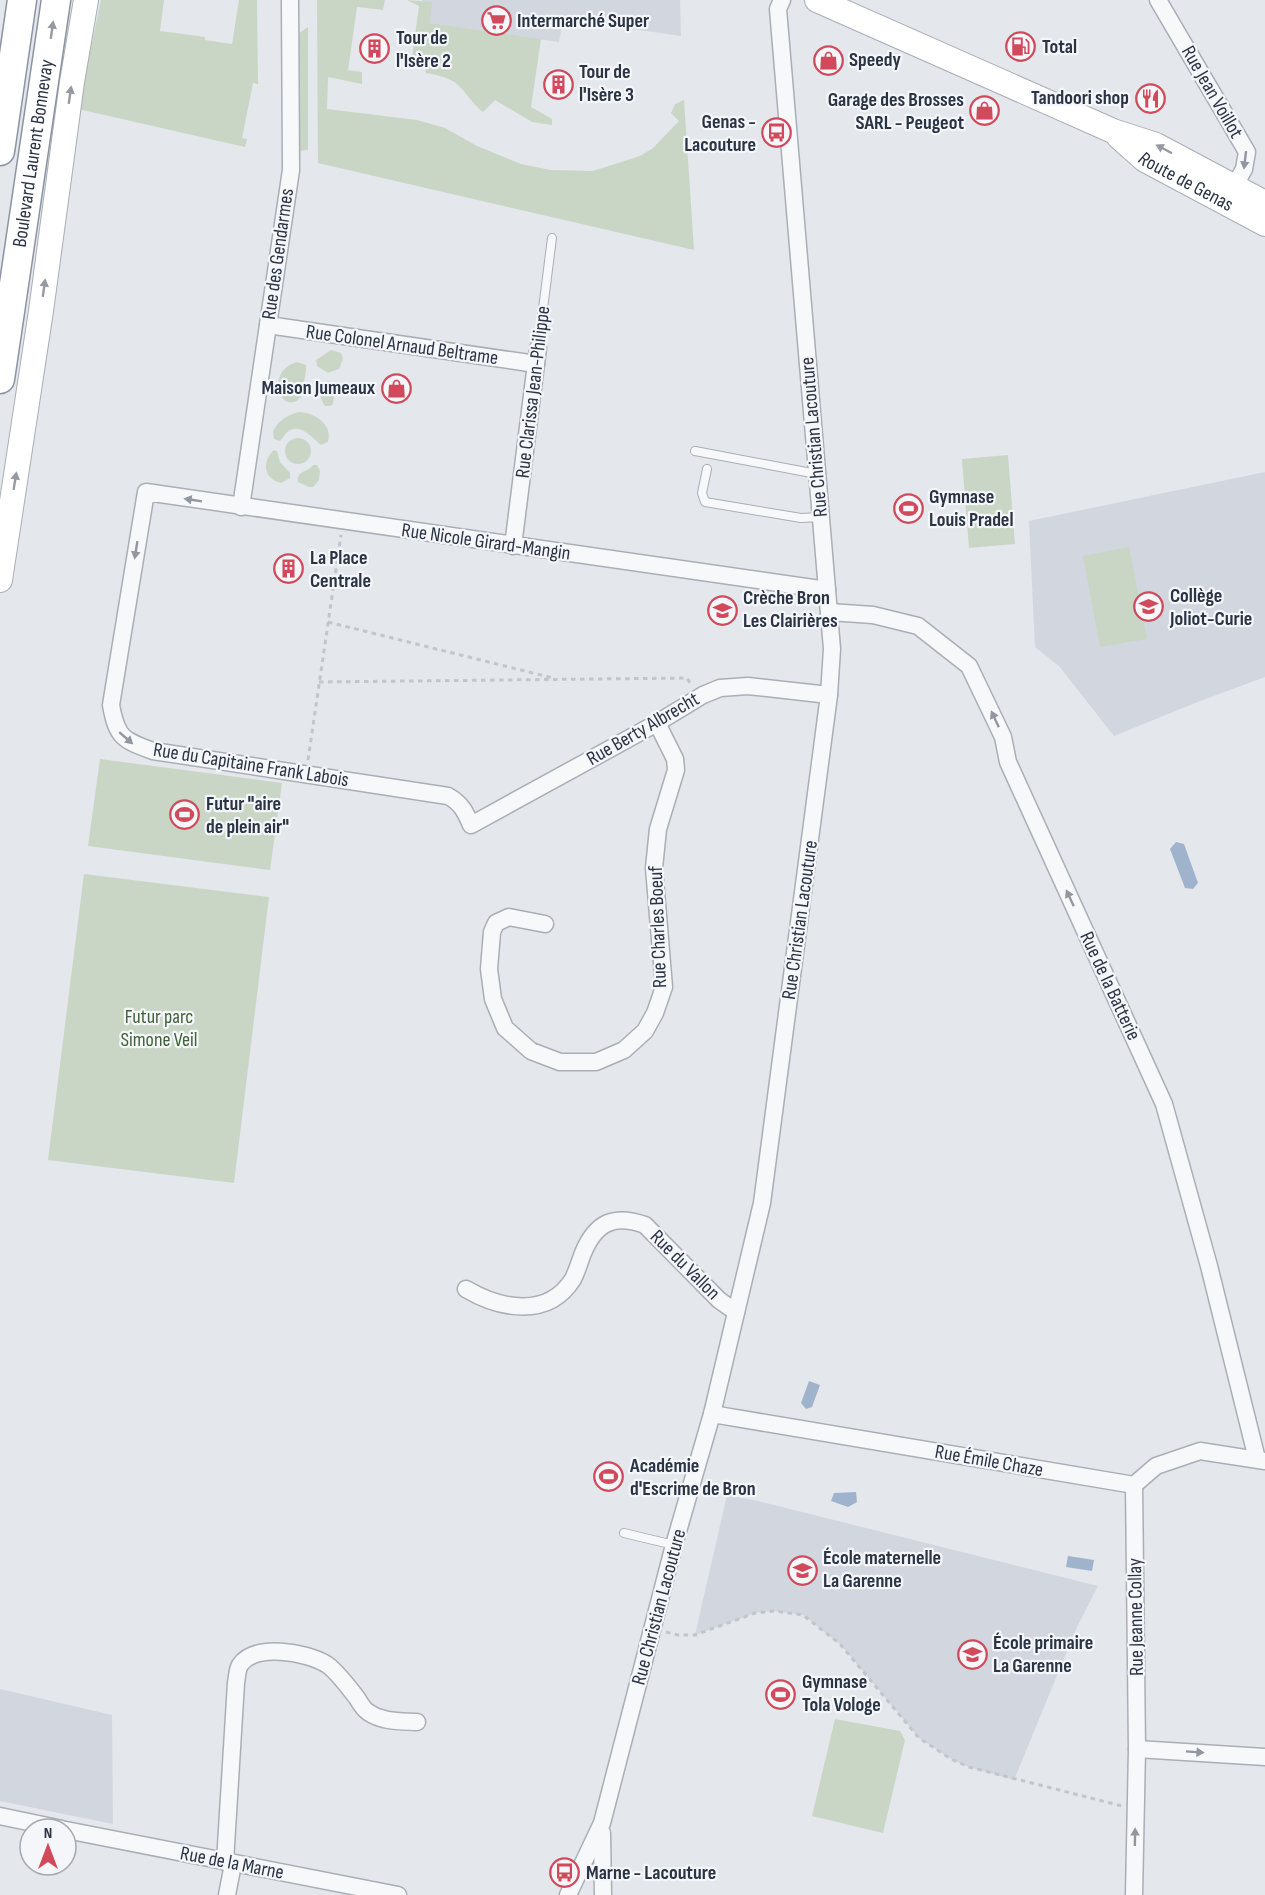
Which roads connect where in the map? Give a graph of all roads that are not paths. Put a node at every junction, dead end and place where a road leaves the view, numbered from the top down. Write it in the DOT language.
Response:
graph roads {
  1 [pos="22,0"];
  2 [pos="56,0"];
  3 [pos="86,0"];
  4 [pos="290,0"];
  5 [pos="782,0"];
  6 [pos="817,0"];
  7 [pos="1158,0"];
  8 [pos="0,151"];
  9 [pos="1230,195"];
  10 [pos="1265,203"];
  11 [pos="1265,224"];
  12 [pos="552,238"];
  13 [pos="268,325"];
  14 [pos="537,356"];
  15 [pos="0,379"];
  16 [pos="695,452"];
  17 [pos="707,469"];
  18 [pos="817,474"];
  19 [pos="146,492"];
  20 [pos="241,507"];
  21 [pos="821,517"];
  22 [pos="513,546"];
  23 [pos="0,580"];
  24 [pos="827,590"];
  25 [pos="830,612"];
  26 [pos="829,695"];
  27 [pos="657,723"];
  28 [pos="471,825"];
  29 [pos="545,924"];
  30 [pos="466,1289"];
  31 [pos="736,1312"];
  32 [pos="712,1414"];
  33 [pos="1261,1460"];
  34 [pos="1134,1485"];
  35 [pos="624,1533"];
  36 [pos="674,1545"];
  37 [pos="417,1722"];
  38 [pos="1137,1749"];
  39 [pos="1265,1757"];
  40 [pos="0,1816"];
  41 [pos="18,1820"];
  42 [pos="602,1823"];
  43 [pos="78,1832"];
  44 [pos="229,1863"];
  45 [pos="365,1892"];
  46 [pos="227,1895"];
  47 [pos="398,1895"];
  48 [pos="568,1895"];
  49 [pos="603,1895"];
  50 [pos="1134,1895"];
  1 -- 8 [label="highway, Boulevard Laurent Bonnevay"];
  15 -- 2 [label="highway, Boulevard Laurent Bonnevay, one-way"];
  23 -- 3 [label="main road, one-way"];
  4 -- 13 [label="street, Rue des Gendarmes"];
  5 -- 18 [label="street, Rue Christian Lacouture"];
  6 -- 9 [label="main road, Route de Genas"];
  7 -- 9 [label="street, Rue Jean Voillot, one-way"];
  9 -- 10 [label="main road, Route de Genas"];
  9 -- 11 [label="main road, Route de Genas"];
  12 -- 14 [label="lane, Rue Clarissa Jean-Philippe"];
  13 -- 14 [label="street, Rue Colonel Arnaud Beltrame"];
  13 -- 20 [label="street, Rue des Gendarmes"];
  14 -- 22 [label="street, Rue Clarissa Jean-Philippe"];
  16 -- 18 [label="lane"];
  17 -- 21 [label="lane"];
  18 -- 21 [label="street, Rue Christian Lacouture"];
  20 -- 19 [label="street, Rue Nicole Girard-Mangin, one-way"];
  19 -- 28 [label="street, Rue du Capitaine Frank Labois, one-way"];
  20 -- 22 [label="street, Rue Nicole Girard-Mangin"];
  21 -- 24 [label="street, Rue Christian Lacouture"];
  22 -- 24 [label="street, Rue Nicole Girard-Mangin"];
  24 -- 25 [label="street, Rue Christian Lacouture"];
  25 -- 26 [label="street, Rue Christian Lacouture"];
  33 -- 25 [label="street, Rue de la Batterie, one-way"];
  26 -- 27 [label="street, Rue Berty Albrecht"];
  26 -- 31 [label="street, Rue Christian Lacouture"];
  27 -- 28 [label="street, Rue Berty Albrecht"];
  27 -- 29 [label="street, Rue Charles Boeuf"];
  30 -- 31 [label="street, Rue du Vallon"];
  31 -- 32 [label="street, Rue Christian Lacouture"];
  32 -- 34 [label="street, Rue Émile Chaze"];
  32 -- 36 [label="street, Rue Christian Lacouture"];
  33 -- 34 [label="street"];
  34 -- 38 [label="street, Rue Jeanne Collay"];
  35 -- 36 [label="lane"];
  36 -- 42 [label="street, Rue Christian Lacouture"];
  37 -- 44 [label="street"];
  38 -- 39 [label="street, one-way"];
  50 -- 38 [label="street, Rue Jeanne Collay, one-way"];
  40 -- 41 [label="street, Rue de la Marne"];
  42 -- 48 [label="street, Rue Christian Lacouture"];
  42 -- 49 [label="street, Rue Christian Lacouture"];
  43 -- 44 [label="street, Rue de la Marne"];
  44 -- 45 [label="street, Rue de la Marne"];
  44 -- 46 [label="street"];
  45 -- 47 [label="street, Rue de la Marne"];
}
